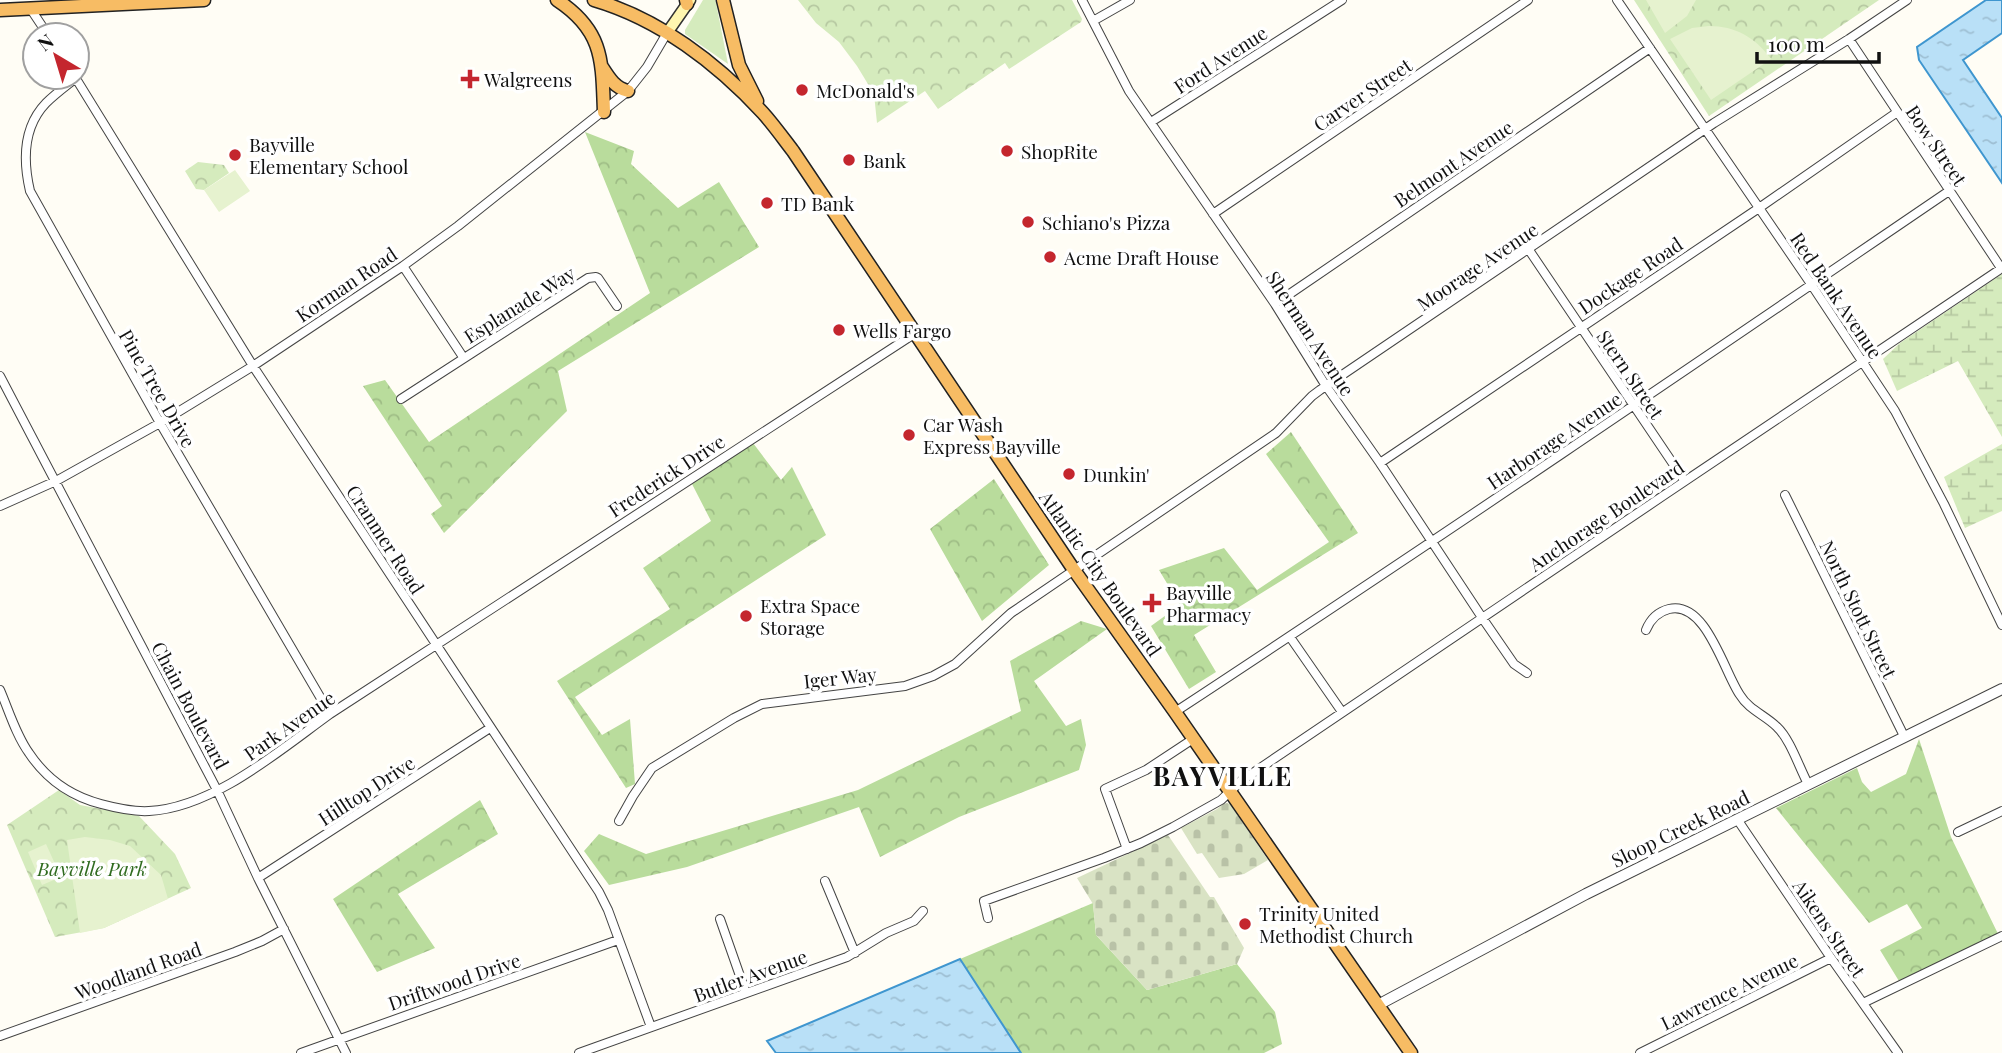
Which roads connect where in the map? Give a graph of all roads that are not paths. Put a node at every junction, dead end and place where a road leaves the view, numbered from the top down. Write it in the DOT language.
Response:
graph roads {
  1 [pos="204,0"];
  2 [pos="557,0"];
  3 [pos="594,0"];
  4 [pos="1082,0"];
  5 [pos="1130,0"];
  6 [pos="1342,0"];
  7 [pos="1528,0"];
  8 [pos="1617,0"];
  9 [pos="1907,0"];
  10 [pos="687,1"];
  11 [pos="723,2"];
  12 [pos="30,8"];
  13 [pos="0,10"];
  14 [pos="39,21"];
  15 [pos="1093,21"];
  16 [pos="667,33"];
  17 [pos="1849,39"];
  18 [pos="1650,48"];
  19 [pos="602,67"];
  20 [pos="59,91"];
  21 [pos="83,91"];
  22 [pos="628,92"];
  23 [pos="604,112"];
  24 [pos="1896,113"];
  25 [pos="764,114"];
  26 [pos="1151,122"];
  27 [pos="1705,130"];
  28 [pos="1948,191"];
  29 [pos="1759,208"];
  30 [pos="1213,214"];
  31 [pos="1529,250"];
  32 [pos="403,266"];
  33 [pos="2002,268"];
  34 [pos="1811,284"];
  35 [pos="1275,304"];
  36 [pos="617,306"];
  37 [pos="1580,327"];
  38 [pos="914,334"];
  39 [pos="463,357"];
  40 [pos="1862,361"];
  41 [pos="253,366"];
  42 [pos="0,376"];
  43 [pos="1326,386"];
  44 [pos="401,399"];
  45 [pos="1634,405"];
  46 [pos="160,424"];
  47 [pos="1380,463"];
  48 [pos="1684,480"];
  49 [pos="56,481"];
  50 [pos="1785,495"];
  51 [pos="0,506"];
  52 [pos="1432,541"];
  53 [pos="1074,570"];
  54 [pos="1483,619"];
  55 [pos="2002,625"];
  56 [pos="1646,630"];
  57 [pos="1290,637"];
  58 [pos="436,645"];
  59 [pos="1527,673"];
  60 [pos="2002,689"];
  61 [pos="0,690"];
  62 [pos="1175,712"];
  63 [pos="1342,712"];
  64 [pos="330,714"];
  65 [pos="490,728"];
  66 [pos="1903,736"];
  67 [pos="1194,739"];
  68 [pos="1808,784"];
  69 [pos="217,790"];
  70 [pos="1230,791"];
  71 [pos="2002,811"];
  72 [pos="1737,819"];
  73 [pos="619,821"];
  74 [pos="1958,832"];
  75 [pos="1127,849"];
  76 [pos="258,878"];
  77 [pos="825,881"];
  78 [pos="923,911"];
  79 [pos="988,918"];
  80 [pos="720,919"];
  81 [pos="284,929"];
  82 [pos="2002,936"];
  83 [pos="618,940"];
  84 [pos="855,953"];
  85 [pos="1831,958"];
  86 [pos="746,993"];
  87 [pos="1863,1003"];
  88 [pos="1378,1005"];
  89 [pos="651,1027"];
  90 [pos="0,1036"];
  91 [pos="339,1039"];
  92 [pos="1646,1052"];
  93 [pos="301,1053"];
  94 [pos="346,1053"];
  95 [pos="579,1053"];
  96 [pos="1410,1053"];
  97 [pos="1898,1053"];
  1 -- 12 [label="highway"];
  2 -- 19 [label="highway"];
  3 -- 16 [label="highway"];
  4 -- 15 [label="street, Sherman Avenue"];
  5 -- 15 [label="street"];
  6 -- 26 [label="street, Ford Avenue"];
  7 -- 30 [label="street, Carver Street"];
  8 -- 18 [label="street, Red Bank Avenue"];
  9 -- 17 [label="street, Moorage Avenue"];
  10 -- 16 [label="main road"];
  11 -- 25 [label="highway"];
  12 -- 13 [label="highway"];
  12 -- 14 [label="street"];
  15 -- 26 [label="street, Sherman Avenue"];
  16 -- 22 [label="street, Korman Road"];
  16 -- 25 [label="highway"];
  17 -- 24 [label="street, Bow Street"];
  17 -- 27 [label="street, Moorage Avenue"];
  18 -- 27 [label="street, Red Bank Avenue"];
  18 -- 35 [label="street, Belmont Avenue"];
  19 -- 22 [label="highway"];
  19 -- 23 [label="highway"];
  20 -- 46 [label="street, Pine Tree Drive"];
  21 -- 41 [label="street, Cranmer Road"];
  22 -- 23 [label="street, Korman Road"];
  23 -- 32 [label="street, Korman Road"];
  24 -- 28 [label="street, Bow Street"];
  24 -- 29 [label="street, Dockage Road"];
  25 -- 38 [label="highway, Atlantic City Boulevard"];
  26 -- 30 [label="street, Sherman Avenue"];
  27 -- 29 [label="street, Red Bank Avenue"];
  27 -- 31 [label="street, Moorage Avenue"];
  28 -- 33 [label="street, Bow Street"];
  28 -- 34 [label="street, Harborage Avenue"];
  29 -- 34 [label="street, Red Bank Avenue"];
  29 -- 37 [label="street, Dockage Road"];
  30 -- 35 [label="street, Sherman Avenue"];
  31 -- 37 [label="street, Stern Street"];
  31 -- 43 [label="street, Moorage Avenue"];
  32 -- 39 [label="street, Esplanade Way"];
  32 -- 41 [label="street, Korman Road"];
  33 -- 40 [label="street, Anchorage Boulevard"];
  34 -- 40 [label="street, Red Bank Avenue"];
  34 -- 45 [label="street, Harborage Avenue"];
  35 -- 43 [label="street, Sherman Avenue"];
  36 -- 39 [label="street, Esplanade Way"];
  37 -- 45 [label="street, Stern Street"];
  37 -- 47 [label="street, Dockage Road"];
  38 -- 53 [label="highway, Atlantic City Boulevard"];
  38 -- 58 [label="street, Frederick Drive"];
  39 -- 44 [label="street, Esplanade Way"];
  40 -- 48 [label="street, Anchorage Boulevard"];
  40 -- 55 [label="street, Red Bank Avenue"];
  41 -- 46 [label="street, Korman Road"];
  41 -- 58 [label="street, Cranmer Road"];
  42 -- 49 [label="street, Chain Boulevard"];
  43 -- 47 [label="street, Sherman Avenue"];
  43 -- 53 [label="street, Moorage Avenue"];
  45 -- 48 [label="street, Stern Street"];
  45 -- 52 [label="street, Harborage Avenue"];
  46 -- 49 [label="street, Korman Road"];
  46 -- 64 [label="street, Pine Tree Drive"];
  47 -- 52 [label="street, Sherman Avenue"];
  48 -- 54 [label="street, Anchorage Boulevard"];
  49 -- 51 [label="street, Korman Road"];
  49 -- 69 [label="street, Chain Boulevard"];
  50 -- 66 [label="street, North Stott Street"];
  52 -- 54 [label="street, Sherman Avenue"];
  52 -- 57 [label="street, Harborage Avenue"];
  53 -- 62 [label="highway, Atlantic City Boulevard"];
  53 -- 73 [label="street, Iger Way"];
  54 -- 59 [label="street, Sherman Avenue"];
  54 -- 63 [label="street, Anchorage Boulevard"];
  56 -- 68 [label="street"];
  57 -- 62 [label="street, Harborage Avenue"];
  57 -- 63 [label="street"];
  58 -- 64 [label="street, Park Avenue"];
  58 -- 65 [label="street, Cranmer Road"];
  60 -- 66 [label="street, Sloop Creek Road"];
  61 -- 69 [label="street, Park Avenue"];
  62 -- 67 [label="highway, Atlantic City Boulevard"];
  63 -- 70 [label="street, Anchorage Boulevard"];
  64 -- 69 [label="street, Park Avenue"];
  65 -- 76 [label="street, Hilltop Drive"];
  65 -- 83 [label="street, Cranmer Road"];
  66 -- 68 [label="street, Sloop Creek Road"];
  67 -- 70 [label="highway, Atlantic City Boulevard"];
  67 -- 75 [label="street"];
  68 -- 72 [label="street, Sloop Creek Road"];
  69 -- 76 [label="street, Chain Boulevard"];
  70 -- 75 [label="street"];
  70 -- 88 [label="highway, Atlantic City Boulevard"];
  71 -- 74 [label="street"];
  72 -- 85 [label="street, Aikens Street"];
  72 -- 88 [label="street, Sloop Creek Road"];
  75 -- 79 [label="street"];
  76 -- 81 [label="street, Chain Boulevard"];
  77 -- 84 [label="street"];
  78 -- 84 [label="street, Butler Avenue"];
  80 -- 86 [label="street"];
  81 -- 90 [label="street, Woodland Road"];
  81 -- 91 [label="street, Chain Boulevard"];
  82 -- 87 [label="street"];
  83 -- 89 [label="street, Cranmer Road"];
  83 -- 91 [label="street, Driftwood Drive"];
  84 -- 86 [label="street, Butler Avenue"];
  85 -- 87 [label="street, Aikens Street"];
  85 -- 92 [label="street, Lawrence Avenue"];
  86 -- 89 [label="street, Butler Avenue"];
  87 -- 97 [label="street, Aikens Street"];
  88 -- 96 [label="highway, Atlantic City Boulevard"];
  89 -- 95 [label="street, Butler Avenue"];
  91 -- 93 [label="street, Driftwood Drive"];
  91 -- 94 [label="street, Chain Boulevard"];
}
